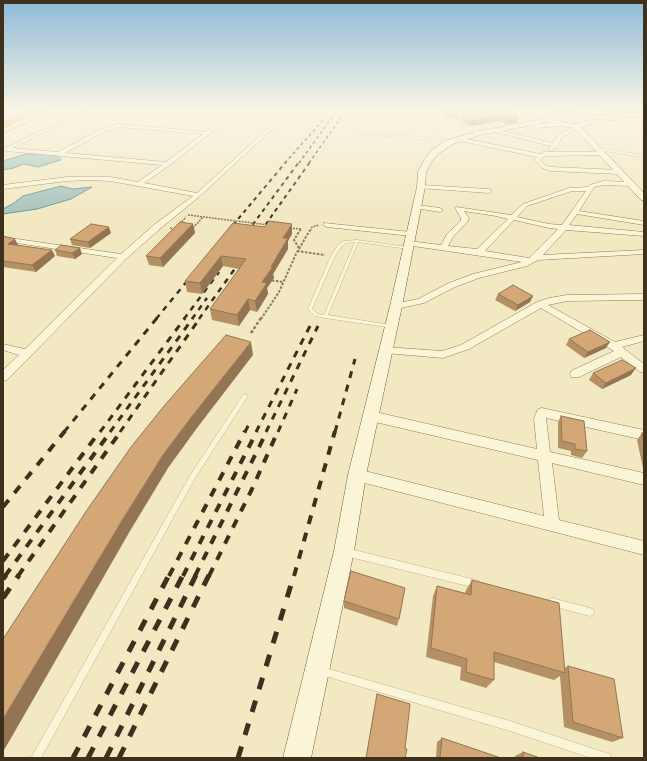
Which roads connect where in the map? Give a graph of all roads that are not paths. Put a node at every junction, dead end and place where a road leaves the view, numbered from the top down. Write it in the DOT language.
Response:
graph roads {
  1 [pos="15,145"];
  2 [pos="75,145"];
  3 [pos="192,145"];
  4 [pos="253,145"];
  5 [pos="446,145"];
  6 [pos="453,145"];
  7 [pos="488,145"];
  8 [pos="555,145"];
  9 [pos="593,145"];
  10 [pos="4,150"];
  11 [pos="600,152"];
  12 [pos="59,153"];
  13 [pos="542,155"];
  14 [pos="644,156"];
  15 [pos="168,164"];
  16 [pos="620,172"];
  17 [pos="139,184"];
  18 [pos="422,184"];
  19 [pos="631,184"];
  20 [pos="3,187"];
  21 [pos="590,189"];
  22 [pos="3,191"];
  23 [pos="489,191"];
  24 [pos="198,195"];
  25 [pos="644,198"];
  26 [pos="417,207"];
  27 [pos="440,210"];
  28 [pos="575,212"];
  29 [pos="513,218"];
  30 [pos="644,223"];
  31 [pos="327,225"];
  32 [pos="564,227"];
  33 [pos="644,234"];
  34 [pos="4,239"];
  35 [pos="357,241"];
  36 [pos="409,242"];
  37 [pos="443,248"];
  38 [pos="479,252"];
  39 [pos="644,252"];
  40 [pos="123,257"];
  41 [pos="534,259"];
  42 [pos="644,297"];
  43 [pos="540,304"];
  44 [pos="396,306"];
  45 [pos="325,317"];
  46 [pos="391,328"];
  47 [pos="644,338"];
  48 [pos="3,347"];
  49 [pos="618,349"];
  50 [pos="386,350"];
  51 [pos="26,353"];
  52 [pos="644,369"];
  53 [pos="575,374"];
  54 [pos="3,377"];
  55 [pos="245,396"];
  56 [pos="371,416"];
  57 [pos="644,434"];
  58 [pos="545,456"];
  59 [pos="357,475"];
  60 [pos="644,479"];
  61 [pos="552,524"];
  62 [pos="644,548"];
  63 [pos="344,552"];
  64 [pos="482,585"];
  65 [pos="544,600"];
  66 [pos="590,612"];
  67 [pos="316,669"];
  68 [pos="36,758"];
  69 [pos="298,758"];
  70 [pos="606,758"];
  1 -- 10 [label="street"];
  2 -- 12 [label="street"];
  3 -- 15 [label="street"];
  4 -- 24 [label="street"];
  5 -- 18 [label="street"];
  6 -- 18 [label="street"];
  7 -- 13 [label="street"];
  8 -- 13 [label="street"];
  9 -- 11 [label="street"];
  10 -- 12 [label="street"];
  11 -- 13 [label="street"];
  11 -- 14 [label="lane"];
  11 -- 16 [label="street"];
  12 -- 15 [label="street"];
  13 -- 16 [label="street"];
  15 -- 17 [label="street"];
  16 -- 19 [label="street"];
  17 -- 20 [label="street"];
  17 -- 24 [label="street"];
  18 -- 23 [label="street"];
  18 -- 26 [label="street"];
  19 -- 21 [label="street"];
  19 -- 25 [label="street"];
  21 -- 28 [label="street"];
  21 -- 29 [label="street"];
  22 -- 24 [label="street"];
  24 -- 40 [label="street"];
  26 -- 27 [label="street"];
  26 -- 36 [label="street"];
  28 -- 30 [label="street"];
  28 -- 32 [label="street"];
  29 -- 32 [label="street"];
  29 -- 37 [label="street"];
  29 -- 38 [label="street"];
  31 -- 36 [label="street"];
  32 -- 33 [label="street"];
  32 -- 41 [label="street"];
  34 -- 40 [label="street"];
  35 -- 36 [label="lane"];
  35 -- 45 [label="lane"];
  35 -- 45 [label="lane"];
  36 -- 37 [label="street"];
  36 -- 44 [label="street"];
  37 -- 38 [label="street"];
  38 -- 41 [label="street"];
  39 -- 41 [label="street"];
  40 -- 51 [label="street"];
  41 -- 44 [label="street"];
  42 -- 43 [label="street"];
  43 -- 49 [label="street"];
  43 -- 50 [label="street"];
  44 -- 46 [label="street"];
  45 -- 46 [label="lane"];
  46 -- 50 [label="street"];
  47 -- 49 [label="street"];
  48 -- 51 [label="street"];
  49 -- 52 [label="street"];
  49 -- 53 [label="street"];
  50 -- 56 [label="street"];
  51 -- 54 [label="street"];
  55 -- 68 [label="lane"];
  56 -- 58 [label="street"];
  56 -- 59 [label="street"];
  57 -- 58 [label="street"];
  58 -- 60 [label="street"];
  58 -- 61 [label="street"];
  59 -- 61 [label="street"];
  59 -- 63 [label="street"];
  61 -- 62 [label="street"];
  63 -- 64 [label="lane"];
  63 -- 67 [label="street"];
  65 -- 66 [label="lane"];
  67 -- 69 [label="street"];
  67 -- 70 [label="lane"];
}
